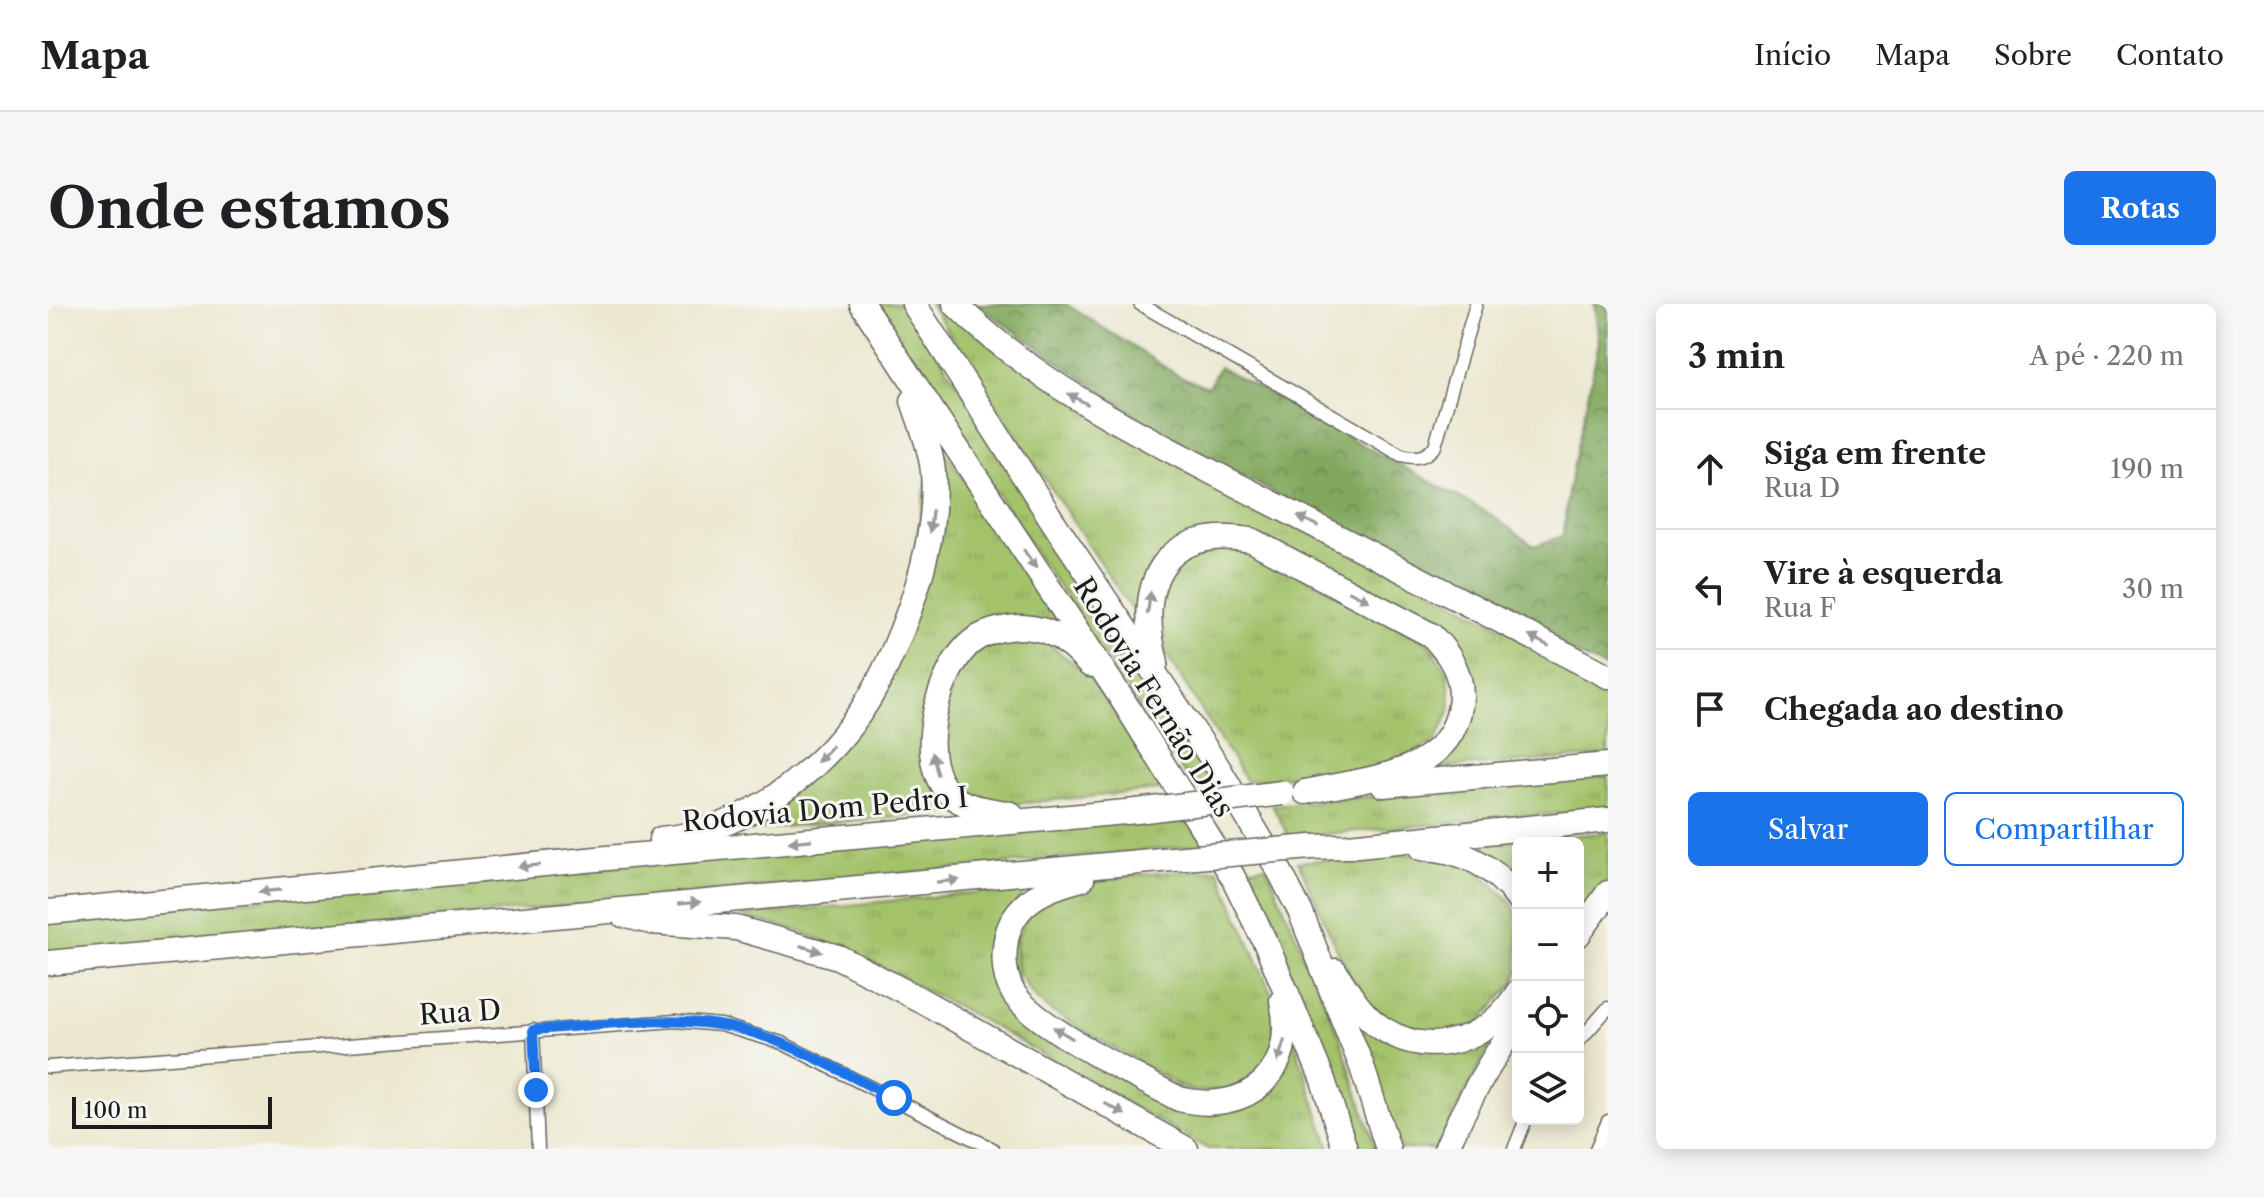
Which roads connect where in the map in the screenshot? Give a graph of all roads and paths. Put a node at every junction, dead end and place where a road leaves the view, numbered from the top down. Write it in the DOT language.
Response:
graph roads {
  1 [pos="862,304"];
  2 [pos="914,304"];
  3 [pos="955,304"];
  4 [pos="1140,304"];
  5 [pos="1476,304"];
  6 [pos="893,354"];
  7 [pos="1608,676"];
  8 [pos="1161,679"];
  9 [pos="1124,702"];
  10 [pos="1608,765"];
  11 [pos="1294,793"];
  12 [pos="1045,819"];
  13 [pos="1608,820"];
  14 [pos="1348,846"];
  15 [pos="607,858"];
  16 [pos="1152,861"];
  17 [pos="1512,892"];
  18 [pos="1608,893"];
  19 [pos="611,909"];
  20 [pos="1300,911"];
  21 [pos="48,912"];
  22 [pos="1584,927"];
  23 [pos="1268,948"];
  24 [pos="48,963"];
  25 [pos="1512,1001"];
  26 [pos="1608,1008"];
  27 [pos="533,1030"];
  28 [pos="1512,1030"];
  29 [pos="1584,1035"];
  30 [pos="48,1067"];
  31 [pos="1608,1121"];
  32 [pos="1524,1125"];
  33 [pos="975,1144"];
  34 [pos="538,1149"];
  35 [pos="993,1149"];
  36 [pos="1186,1149"];
  37 [pos="1345,1149"];
  38 [pos="1388,1149"];
  39 [pos="1446,1149"];
  40 [pos="1514,1149"];
  41 [pos="1596,1149"];
  1 -- 6 [label="highway, Rodovia Fernão Dias"];
  2 -- 8 [label="highway, Rodovia Fernão Dias"];
  7 -- 3 [label="highway, one-way"];
  4 -- 5 [label="street"];
  6 -- 9 [label="highway, Rodovia Fernão Dias, one-way"];
  6 -- 15 [label="highway, one-way"];
  8 -- 11 [label="highway, one-way"];
  8 -- 20 [label="highway, Rodovia Fernão Dias"];
  12 -- 9 [label="highway, one-way"];
  9 -- 23 [label="highway, Rodovia Fernão Dias"];
  10 -- 11 [label="highway, Rodovia Dom Pedro I"];
  11 -- 12 [label="highway, Rodovia Dom Pedro I, bridge"];
  12 -- 15 [label="highway, Rodovia Dom Pedro I, one-way"];
  13 -- 14 [label="highway"];
  14 -- 16 [label="highway, bridge"];
  14 -- 17 [label="highway"];
  15 -- 21 [label="highway, Rodovia Dom Pedro I, one-way"];
  19 -- 16 [label="highway, one-way"];
  23 -- 16 [label="highway, one-way"];
  18 -- 22 [label="highway"];
  19 -- 24 [label="highway"];
  19 -- 36 [label="highway, one-way"];
  20 -- 25 [label="highway"];
  20 -- 38 [label="highway, Rodovia Fernão Dias"];
  23 -- 37 [label="highway, Rodovia Fernão Dias"];
  26 -- 29 [label="street"];
  27 -- 30 [label="street, Rua D"];
  27 -- 33 [label="street, Rua D"];
  27 -- 34 [label="street"];
  28 -- 39 [label="highway"];
  31 -- 41 [label="street"];
  32 -- 40 [label="street"];
  33 -- 35 [label="street, Rua D"];
}
